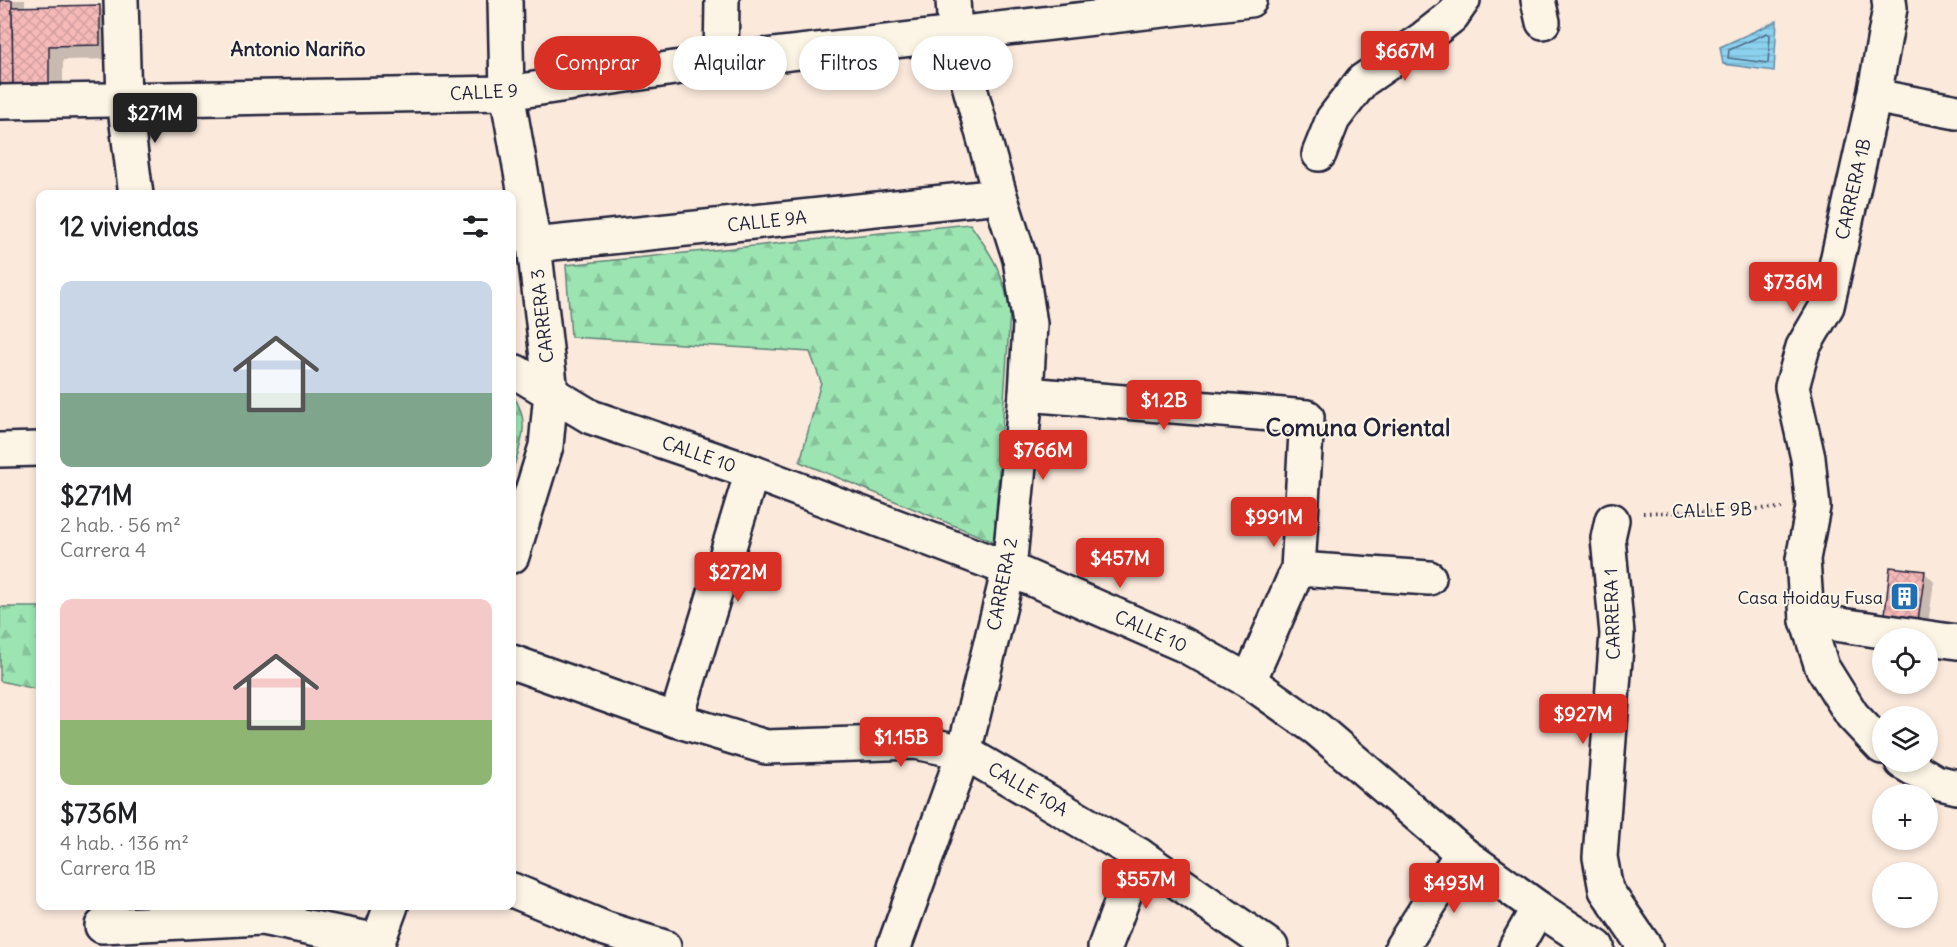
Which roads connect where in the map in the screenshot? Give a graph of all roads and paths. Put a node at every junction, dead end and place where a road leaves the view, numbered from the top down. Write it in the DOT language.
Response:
graph roads {
  1 [pos="121,0"];
  2 [pos="505,0"];
  3 [pos="722,0"];
  4 [pos="953,0"];
  5 [pos="1250,0"];
  6 [pos="1463,0"];
  7 [pos="1888,0"];
  8 [pos="955,34"];
  9 [pos="722,36"];
  10 [pos="787,53"];
  11 [pos="673,68"];
  12 [pos="507,93"];
  13 [pos="1874,96"];
  14 [pos="124,100"];
  15 [pos="0,102"];
  16 [pos="1957,112"];
  17 [pos="1319,154"];
  18 [pos="135,190"];
  19 [pos="1000,196"];
  20 [pos="534,245"];
  21 [pos="516,372"];
  22 [pos="550,392"];
  23 [pos="1026,394"];
  24 [pos="36,449"];
  25 [pos="0,450"];
  26 [pos="753,472"];
  27 [pos="1813,507"];
  28 [pos="1612,520"];
  29 [pos="516,543"];
  30 [pos="1009,568"];
  31 [pos="1298,569"];
  32 [pos="1429,578"];
  33 [pos="1807,620"];
  34 [pos="1957,642"];
  35 [pos="516,663"];
  36 [pos="1249,681"];
  37 [pos="676,720"];
  38 [pos="1872,736"];
  39 [pos="964,752"];
  40 [pos="1918,772"];
  41 [pos="1957,788"];
  42 [pos="1462,853"];
  43 [pos="1139,855"];
  44 [pos="516,892"];
  45 [pos="1538,908"];
  46 [pos="390,910"];
  47 [pos="102,926"];
  48 [pos="602,938"];
  49 [pos="377,944"];
  50 [pos="664,947"];
  51 [pos="894,947"];
  52 [pos="1105,947"];
  53 [pos="1271,947"];
  54 [pos="1402,947"];
  55 [pos="1516,947"];
  56 [pos="1597,947"];
  57 [pos="1645,947"];
  1 -- 14 [label="street"];
  2 -- 12 [label="street, CARRERA 3"];
  3 -- 9 [label="street"];
  4 -- 8 [label="street, CARRERA 2"];
  5 -- 8 [label="street, CALLE 9"];
  6 -- 17 [label="street"];
  7 -- 13 [label="street, CARRERA 1B"];
  8 -- 10 [label="street, CALLE 9"];
  8 -- 19 [label="street, CARRERA 2"];
  11 -- 12 [label="street, CALLE 9"];
  12 -- 14 [label="street, CALLE 9"];
  12 -- 20 [label="street, CARRERA 3"];
  13 -- 16 [label="street"];
  13 -- 27 [label="street, CARRERA 1B"];
  14 -- 15 [label="street, CALLE 9"];
  14 -- 18 [label="street"];
  19 -- 20 [label="street, CALLE 9A"];
  19 -- 23 [label="street, CARRERA 2"];
  20 -- 22 [label="street, CARRERA 3"];
  21 -- 22 [label="street, CALLE 10"];
  22 -- 26 [label="street, CALLE 10"];
  22 -- 29 [label="street, CARRERA 3"];
  23 -- 30 [label="street, CARRERA 2"];
  23 -- 31 [label="street"];
  24 -- 25 [label="street"];
  26 -- 30 [label="street, CALLE 10"];
  26 -- 37 [label="street"];
  27 -- 28 [label="path, CALLE 9B"];
  27 -- 33 [label="street, CARRERA 1B"];
  28 -- 57 [label="street, CARRERA 1"];
  30 -- 36 [label="street, CALLE 10"];
  30 -- 39 [label="street, CARRERA 2"];
  31 -- 32 [label="street"];
  31 -- 36 [label="street"];
  33 -- 34 [label="street"];
  33 -- 38 [label="street, CARRERA 1B"];
  35 -- 37 [label="street, CALLE 10A"];
  36 -- 42 [label="street, CALLE 10"];
  37 -- 39 [label="street, CALLE 10A"];
  39 -- 43 [label="street, CALLE 10A"];
  39 -- 51 [label="street, CARRERA 2"];
  40 -- 41 [label="street"];
  42 -- 45 [label="street, CALLE 10"];
  42 -- 54 [label="street"];
  43 -- 52 [label="street"];
  43 -- 53 [label="street, CALLE 10A"];
  44 -- 48 [label="street"];
  45 -- 55 [label="street"];
  45 -- 56 [label="street, CALLE 10"];
  46 -- 49 [label="street"];
  47 -- 49 [label="street"];
  48 -- 50 [label="street"];
}
